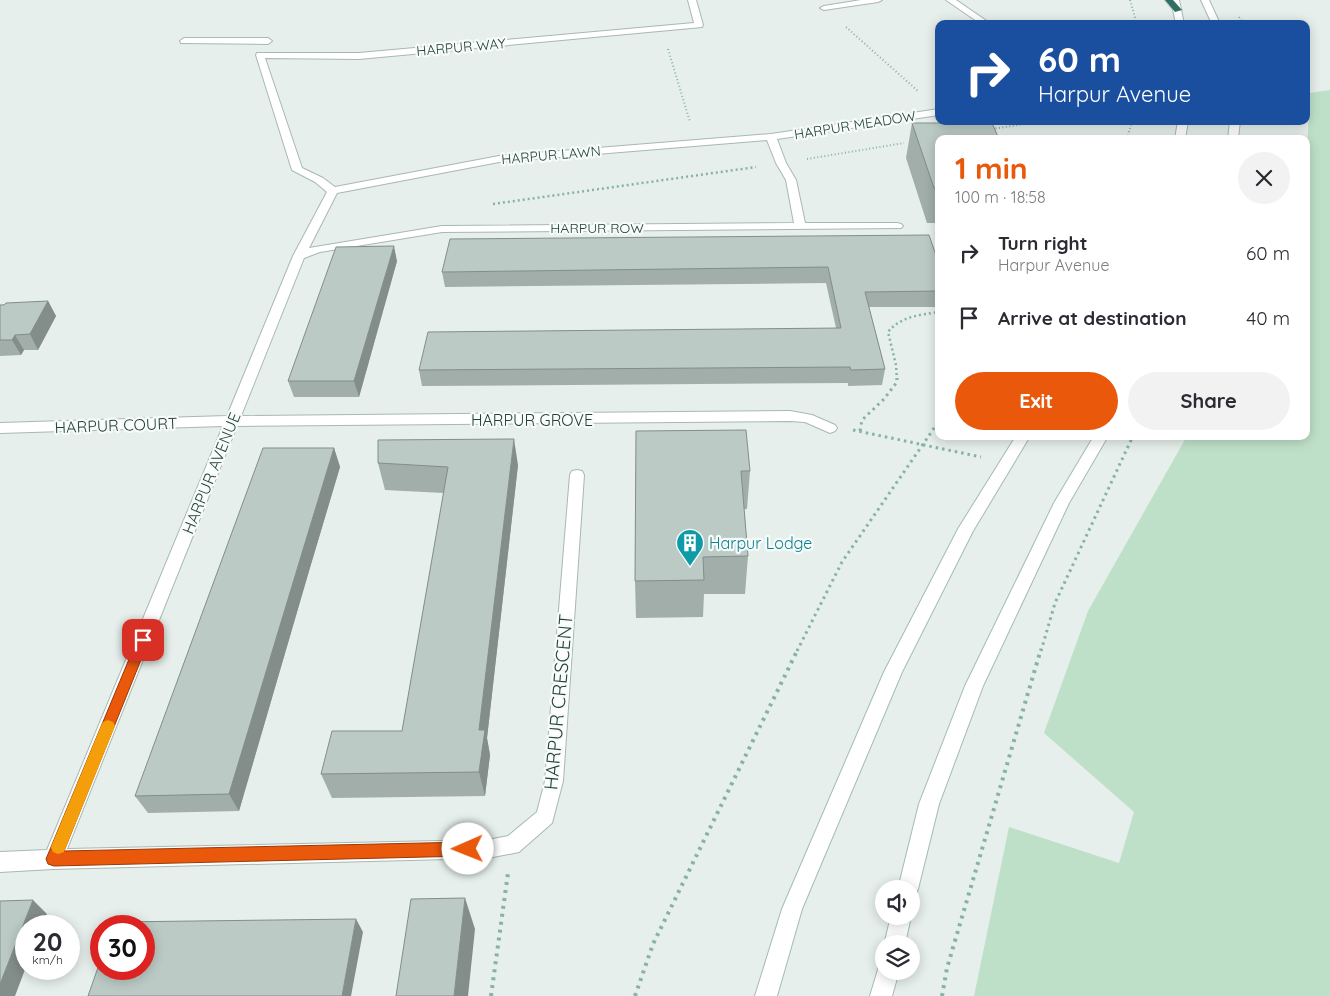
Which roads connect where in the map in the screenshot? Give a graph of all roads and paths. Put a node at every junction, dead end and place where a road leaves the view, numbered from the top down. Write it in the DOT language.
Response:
graph roads {
  1 [pos="692,0"];
  2 [pos="878,0"];
  3 [pos="950,0"];
  4 [pos="1130,0"];
  5 [pos="1169,0"];
  6 [pos="1175,0"];
  7 [pos="1205,0"];
  8 [pos="824,8"];
  9 [pos="1178,10"];
  10 [pos="981,20"];
  11 [pos="1136,20"];
  12 [pos="1179,20"];
  13 [pos="1214,20"];
  14 [pos="662,29"];
  15 [pos="184,41"];
  16 [pos="260,54"];
  17 [pos="924,96"];
  18 [pos="935,113"];
  19 [pos="1015,125"];
  20 [pos="986,129"];
  21 [pos="771,137"];
  22 [pos="908,142"];
  23 [pos="696,143"];
  24 [pos="781,163"];
  25 [pos="333,191"];
  26 [pos="486,205"];
  27 [pos="800,226"];
  28 [pos="897,226"];
  29 [pos="300,256"];
  30 [pos="935,313"];
  31 [pos="232,421"];
  32 [pos="0,428"];
  33 [pos="830,428"];
  34 [pos="935,428"];
  35 [pos="860,431"];
  36 [pos="1021,440"];
  37 [pos="1098,440"];
  38 [pos="1131,440"];
  39 [pos="924,444"];
  40 [pos="1007,463"];
  41 [pos="577,475"];
  42 [pos="512,845"];
  43 [pos="54,859"];
  44 [pos="0,862"];
  45 [pos="910,880"];
  46 [pos="885,980"];
  47 [pos="491,996"];
  48 [pos="635,996"];
  49 [pos="766,996"];
  50 [pos="881,996"];
  51 [pos="942,996"];
  1 -- 14 [label="street, HARPUR WAY"];
  2 -- 8 [label="street"];
  3 -- 10 [label="street"];
  4 -- 11 [label="path"];
  5 -- 9 [label="highway"];
  6 -- 9 [label="street"];
  7 -- 13 [label="street"];
  8 -- 17 [label="path"];
  9 -- 12 [label="street"];
  14 -- 16 [label="street, HARPUR WAY"];
  14 -- 23 [label="path"];
  15 -- 16 [label="street"];
  16 -- 25 [label="street"];
  18 -- 21 [label="street, HARPUR MEADOW"];
  19 -- 20 [label="path"];
  21 -- 23 [label="street, HARPUR LAWN"];
  21 -- 24 [label="street"];
  22 -- 24 [label="path"];
  23 -- 25 [label="street, HARPUR LAWN"];
  24 -- 26 [label="path"];
  24 -- 27 [label="street"];
  25 -- 29 [label="street, HARPUR AVENUE"];
  27 -- 28 [label="street, HARPUR ROW"];
  27 -- 29 [label="street, HARPUR ROW"];
  29 -- 31 [label="street, HARPUR AVENUE"];
  30 -- 35 [label="path"];
  31 -- 32 [label="street, HARPUR COURT"];
  31 -- 33 [label="street, HARPUR GROVE"];
  31 -- 43 [label="street, HARPUR AVENUE"];
  33 -- 35 [label="path"];
  34 -- 39 [label="path"];
  35 -- 39 [label="path"];
  36 -- 40 [label="street"];
  37 -- 45 [label="street"];
  38 -- 51 [label="path"];
  39 -- 40 [label="path"];
  39 -- 48 [label="path"];
  40 -- 49 [label="street"];
  41 -- 42 [label="street, HARPUR CRESCENT"];
  42 -- 43 [label="street"];
  42 -- 47 [label="path"];
  43 -- 44 [label="street"];
  46 -- 50 [label="street"];
}
